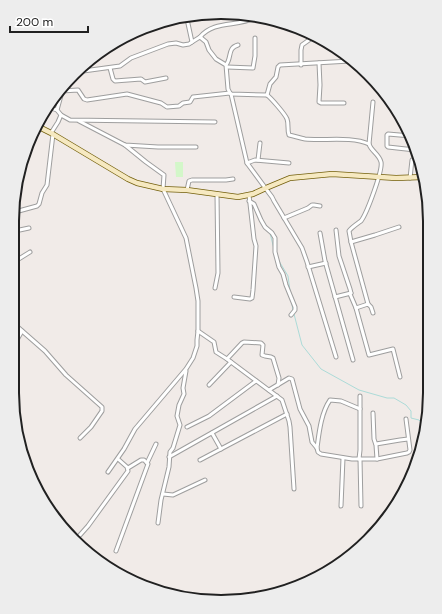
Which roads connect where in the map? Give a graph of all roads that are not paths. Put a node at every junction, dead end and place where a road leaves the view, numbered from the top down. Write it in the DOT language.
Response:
graph roads {
  1 [pos="241,20"];
  2 [pos="188,22"];
  3 [pos="200,37"];
  4 [pos="255,38"];
  5 [pos="309,40"];
  6 [pos="192,42"];
  7 [pos="238,45"];
  8 [pos="344,61"];
  9 [pos="319,63"];
  10 [pos="302,64"];
  11 [pos="227,66"];
  12 [pos="110,68"];
  13 [pos="86,71"];
  14 [pos="166,78"];
  15 [pos="67,90"];
  16 [pos="231,94"];
  17 [pos="267,95"];
  18 [pos="60,99"];
  19 [pos="373,102"];
  20 [pos="344,104"];
  21 [pos="53,109"];
  22 [pos="57,110"];
  23 [pos="61,115"];
  24 [pos="77,120"];
  25 [pos="215,122"];
  26 [pos="42,129"];
  27 [pos="52,134"];
  28 [pos="404,135"];
  29 [pos="260,143"];
  30 [pos="369,144"];
  31 [pos="125,145"];
  32 [pos="196,147"];
  33 [pos="410,150"];
  34 [pos="258,160"];
  35 [pos="413,160"];
  36 [pos="247,163"];
  37 [pos="288,163"];
  38 [pos="379,177"];
  39 [pos="418,177"];
  40 [pos="410,178"];
  41 [pos="233,179"];
  42 [pos="266,188"];
  43 [pos="163,189"];
  44 [pos="187,190"];
  45 [pos="217,194"];
  46 [pos="249,198"];
  47 [pos="320,206"];
  48 [pos="19,211"];
  49 [pos="284,218"];
  50 [pos="399,227"];
  51 [pos="29,228"];
  52 [pos="19,230"];
  53 [pos="336,230"];
  54 [pos="320,233"];
  55 [pos="350,242"];
  56 [pos="30,252"];
  57 [pos="19,259"];
  58 [pos="326,263"];
  59 [pos="308,267"];
  60 [pos="215,288"];
  61 [pos="351,293"];
  62 [pos="234,297"];
  63 [pos="335,297"];
  64 [pos="368,304"];
  65 [pos="356,308"];
  66 [pos="293,313"];
  67 [pos="373,313"];
  68 [pos="19,328"];
  69 [pos="22,331"];
  70 [pos="198,331"];
  71 [pos="19,336"];
  72 [pos="336,357"];
  73 [pos="227,359"];
  74 [pos="354,360"];
  75 [pos="231,362"];
  76 [pos="186,369"];
  77 [pos="400,377"];
  78 [pos="256,381"];
  79 [pos="209,385"];
  80 [pos="278,385"];
  81 [pos="269,390"];
  82 [pos="277,396"];
  83 [pos="360,396"];
  84 [pos="360,410"];
  85 [pos="373,412"];
  86 [pos="287,414"];
  87 [pos="406,420"];
  88 [pos="187,427"];
  89 [pos="212,433"];
  90 [pos="80,438"];
  91 [pos="408,440"];
  92 [pos="156,444"];
  93 [pos="376,444"];
  94 [pos="317,448"];
  95 [pos="221,450"];
  96 [pos="170,457"];
  97 [pos="343,458"];
  98 [pos="118,459"];
  99 [pos="360,459"];
  100 [pos="377,459"];
  101 [pos="200,460"];
  102 [pos="147,463"];
  103 [pos="128,468"];
  104 [pos="108,472"];
  105 [pos="205,480"];
  106 [pos="294,489"];
  107 [pos="163,494"];
  108 [pos="340,506"];
  109 [pos="361,506"];
  110 [pos="158,523"];
  111 [pos="80,535"];
  112 [pos="116,551"];
  1 -- 3 [label="street"];
  2 -- 6 [label="street"];
  3 -- 6 [label="street"];
  3 -- 11 [label="street"];
  4 -- 11 [label="street"];
  5 -- 10 [label="street"];
  6 -- 12 [label="street"];
  7 -- 11 [label="street"];
  8 -- 9 [label="street"];
  9 -- 10 [label="street"];
  9 -- 20 [label="street"];
  10 -- 17 [label="street"];
  11 -- 16 [label="street"];
  12 -- 13 [label="street"];
  12 -- 14 [label="street"];
  15 -- 16 [label="street"];
  16 -- 17 [label="street"];
  16 -- 36 [label="street"];
  17 -- 30 [label="street"];
  18 -- 22 [label="street"];
  19 -- 30 [label="street"];
  21 -- 22 [label="street"];
  22 -- 23 [label="street"];
  23 -- 24 [label="street"];
  23 -- 27 [label="street"];
  24 -- 25 [label="street"];
  24 -- 31 [label="street"];
  26 -- 27 [label="main road"];
  27 -- 43 [label="main road"];
  27 -- 48 [label="street"];
  28 -- 33 [label="street"];
  29 -- 34 [label="street"];
  30 -- 38 [label="street"];
  31 -- 32 [label="street"];
  31 -- 43 [label="street"];
  34 -- 36 [label="street"];
  34 -- 37 [label="street"];
  35 -- 40 [label="street"];
  36 -- 42 [label="street"];
  38 -- 40 [label="main road"];
  38 -- 42 [label="main road"];
  38 -- 55 [label="street"];
  39 -- 40 [label="main road"];
  41 -- 44 [label="street"];
  42 -- 46 [label="main road"];
  42 -- 49 [label="street"];
  43 -- 44 [label="main road"];
  43 -- 70 [label="street"];
  44 -- 45 [label="main road"];
  45 -- 46 [label="main road"];
  45 -- 60 [label="street"];
  46 -- 62 [label="street"];
  46 -- 66 [label="street"];
  47 -- 49 [label="street"];
  49 -- 59 [label="street"];
  50 -- 55 [label="street"];
  51 -- 52 [label="street"];
  53 -- 61 [label="street"];
  54 -- 58 [label="street"];
  55 -- 64 [label="street"];
  56 -- 57 [label="street"];
  58 -- 59 [label="street"];
  58 -- 63 [label="street"];
  59 -- 72 [label="street"];
  61 -- 63 [label="street"];
  61 -- 65 [label="street"];
  63 -- 74 [label="street"];
  64 -- 65 [label="street"];
  64 -- 67 [label="street"];
  65 -- 77 [label="street"];
  68 -- 69 [label="street"];
  69 -- 71 [label="street"];
  69 -- 90 [label="street"];
  70 -- 73 [label="street"];
  70 -- 76 [label="street"];
  73 -- 75 [label="street"];
  73 -- 80 [label="street"];
  75 -- 78 [label="street"];
  75 -- 79 [label="street"];
  76 -- 96 [label="street"];
  76 -- 98 [label="street"];
  78 -- 81 [label="street"];
  78 -- 88 [label="street"];
  80 -- 81 [label="street"];
  80 -- 94 [label="street"];
  81 -- 82 [label="street"];
  82 -- 86 [label="street"];
  82 -- 89 [label="street"];
  83 -- 84 [label="street"];
  84 -- 94 [label="street"];
  84 -- 99 [label="street"];
  85 -- 93 [label="street"];
  86 -- 95 [label="street"];
  86 -- 106 [label="street"];
  87 -- 91 [label="street"];
  89 -- 95 [label="street"];
  89 -- 96 [label="street"];
  91 -- 93 [label="street"];
  91 -- 100 [label="street"];
  92 -- 102 [label="street"];
  93 -- 100 [label="street"];
  94 -- 97 [label="street"];
  95 -- 101 [label="street"];
  96 -- 107 [label="street"];
  97 -- 99 [label="street"];
  97 -- 108 [label="street"];
  98 -- 103 [label="street"];
  98 -- 104 [label="street"];
  99 -- 100 [label="street"];
  99 -- 109 [label="street"];
  102 -- 103 [label="street"];
  102 -- 112 [label="street"];
  103 -- 111 [label="street"];
  105 -- 107 [label="street"];
  107 -- 110 [label="street"];
}
